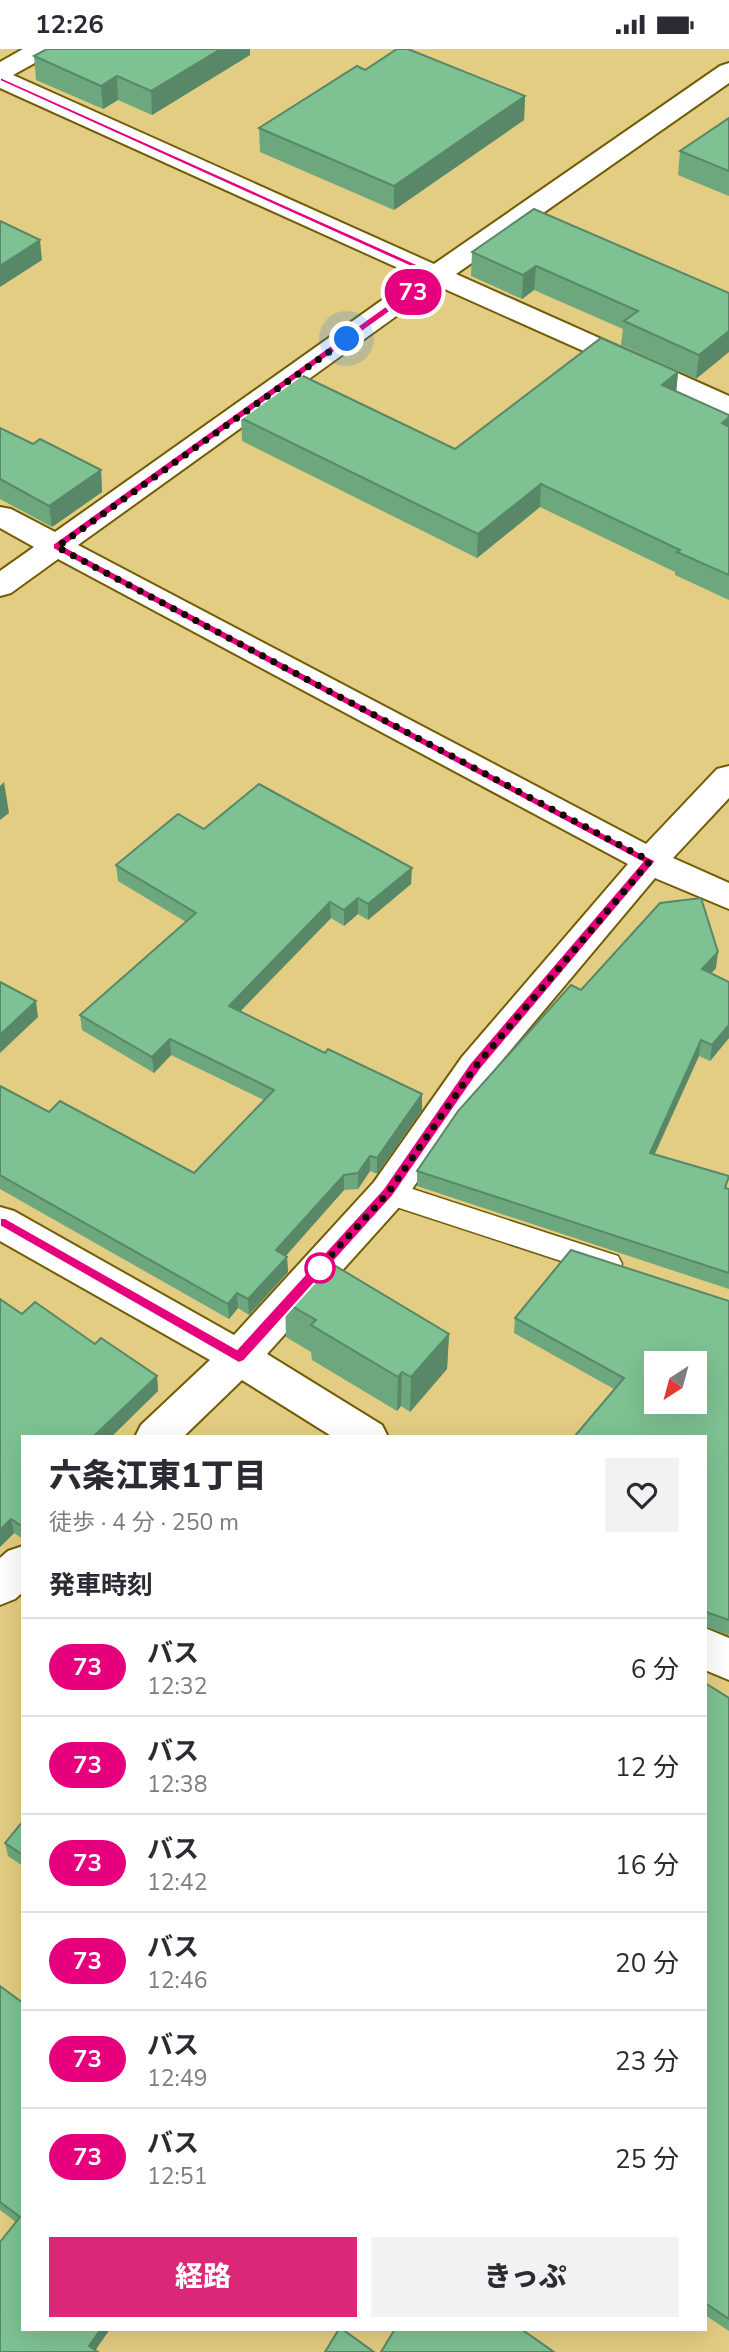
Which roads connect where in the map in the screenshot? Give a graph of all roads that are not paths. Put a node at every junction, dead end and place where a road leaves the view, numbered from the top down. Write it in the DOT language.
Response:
graph roads {
  1 [pos="42,49"];
  2 [pos="729,71"];
  3 [pos="0,72"];
  4 [pos="0,79"];
  5 [pos="436,275"];
  6 [pos="729,407"];
  7 [pos="0,516"];
  8 [pos="57,547"];
  9 [pos="0,586"];
  10 [pos="729,777"];
  11 [pos="650,861"];
  12 [pos="729,897"];
  13 [pos="388,1193"];
  14 [pos="0,1222"];
  15 [pos="638,1274"];
  16 [pos="239,1357"];
  17 [pos="158,1435"];
  18 [pos="364,1435"];
  19 [pos="21,1566"];
  20 [pos="0,1586"];
  21 [pos="707,1648"];
  22 [pos="729,1661"];
  1 -- 3 [label="street"];
  2 -- 5 [label="street"];
  4 -- 5 [label="street"];
  5 -- 6 [label="street"];
  5 -- 8 [label="street"];
  7 -- 8 [label="street"];
  8 -- 9 [label="street"];
  8 -- 11 [label="street"];
  10 -- 11 [label="street"];
  11 -- 12 [label="street"];
  11 -- 13 [label="street"];
  13 -- 15 [label="lane"];
  13 -- 16 [label="street"];
  14 -- 16 [label="street"];
  16 -- 17 [label="street"];
  16 -- 18 [label="street"];
  19 -- 20 [label="street"];
  21 -- 22 [label="street"];
}
